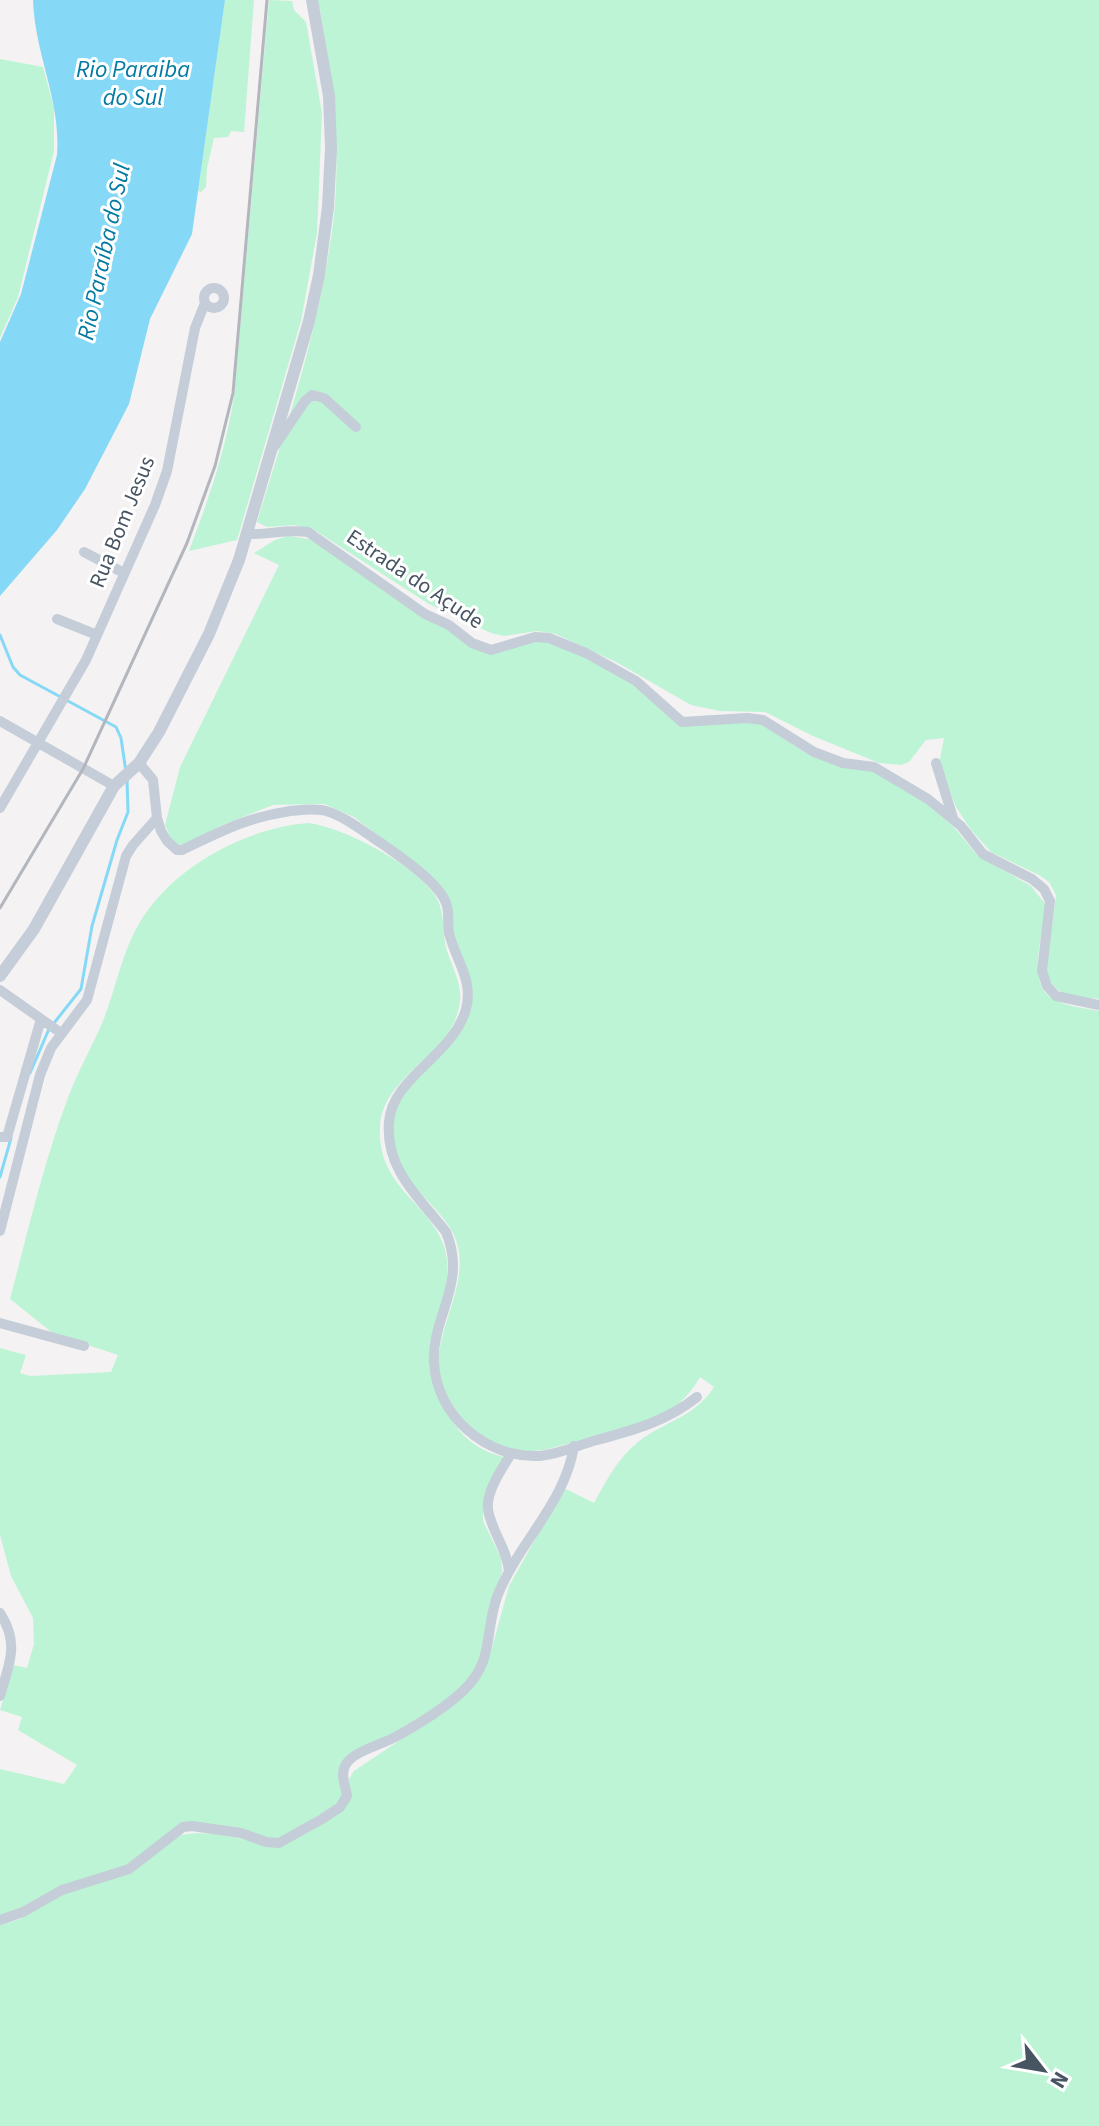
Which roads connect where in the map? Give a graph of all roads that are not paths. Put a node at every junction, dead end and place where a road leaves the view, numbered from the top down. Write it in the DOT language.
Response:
graph roads {
  1 [pos="312,0"];
  2 [pos="205,303"];
  3 [pos="356,427"];
  4 [pos="271,451"];
  5 [pos="246,534"];
  6 [pos="84,552"];
  7 [pos="124,573"];
  8 [pos="57,619"];
  9 [pos="97,635"];
  10 [pos="0,721"];
  11 [pos="38,743"];
  12 [pos="936,763"];
  13 [pos="138,764"];
  14 [pos="115,785"];
  15 [pos="0,808"];
  16 [pos="157,818"];
  17 [pos="953,818"];
  18 [pos="0,976"];
  19 [pos="0,990"];
  20 [pos="1099,1005"];
  21 [pos="44,1021"];
  22 [pos="59,1031"];
  23 [pos="0,1137"];
  24 [pos="0,1231"];
  25 [pos="0,1323"];
  26 [pos="84,1346"];
  27 [pos="697,1397"];
  28 [pos="574,1446"];
  29 [pos="511,1454"];
  30 [pos="509,1573"];
  31 [pos="0,1613"];
  32 [pos="0,1696"];
  33 [pos="0,1920"];
  1 -- 4 [label="street"];
  2 -- 7 [label="street, Rua Bom Jesus"];
  3 -- 4 [label="street"];
  4 -- 5 [label="street"];
  5 -- 13 [label="street"];
  5 -- 17 [label="street, Estrada do Açude"];
  6 -- 7 [label="street"];
  7 -- 9 [label="street, Rua Bom Jesus"];
  8 -- 9 [label="street"];
  9 -- 11 [label="street, Rua Bom Jesus"];
  10 -- 11 [label="street"];
  11 -- 14 [label="street"];
  11 -- 15 [label="street, Rua Bom Jesus"];
  12 -- 17 [label="street"];
  13 -- 14 [label="street"];
  13 -- 16 [label="street"];
  14 -- 18 [label="street"];
  16 -- 22 [label="street"];
  16 -- 29 [label="street"];
  17 -- 20 [label="street, Estrada do Açude"];
  19 -- 21 [label="street"];
  21 -- 22 [label="street"];
  21 -- 23 [label="street"];
  22 -- 24 [label="street"];
  25 -- 26 [label="street"];
  27 -- 28 [label="street"];
  28 -- 29 [label="street"];
  28 -- 30 [label="street"];
  29 -- 30 [label="street"];
  30 -- 33 [label="street"];
  31 -- 32 [label="street"];
}
